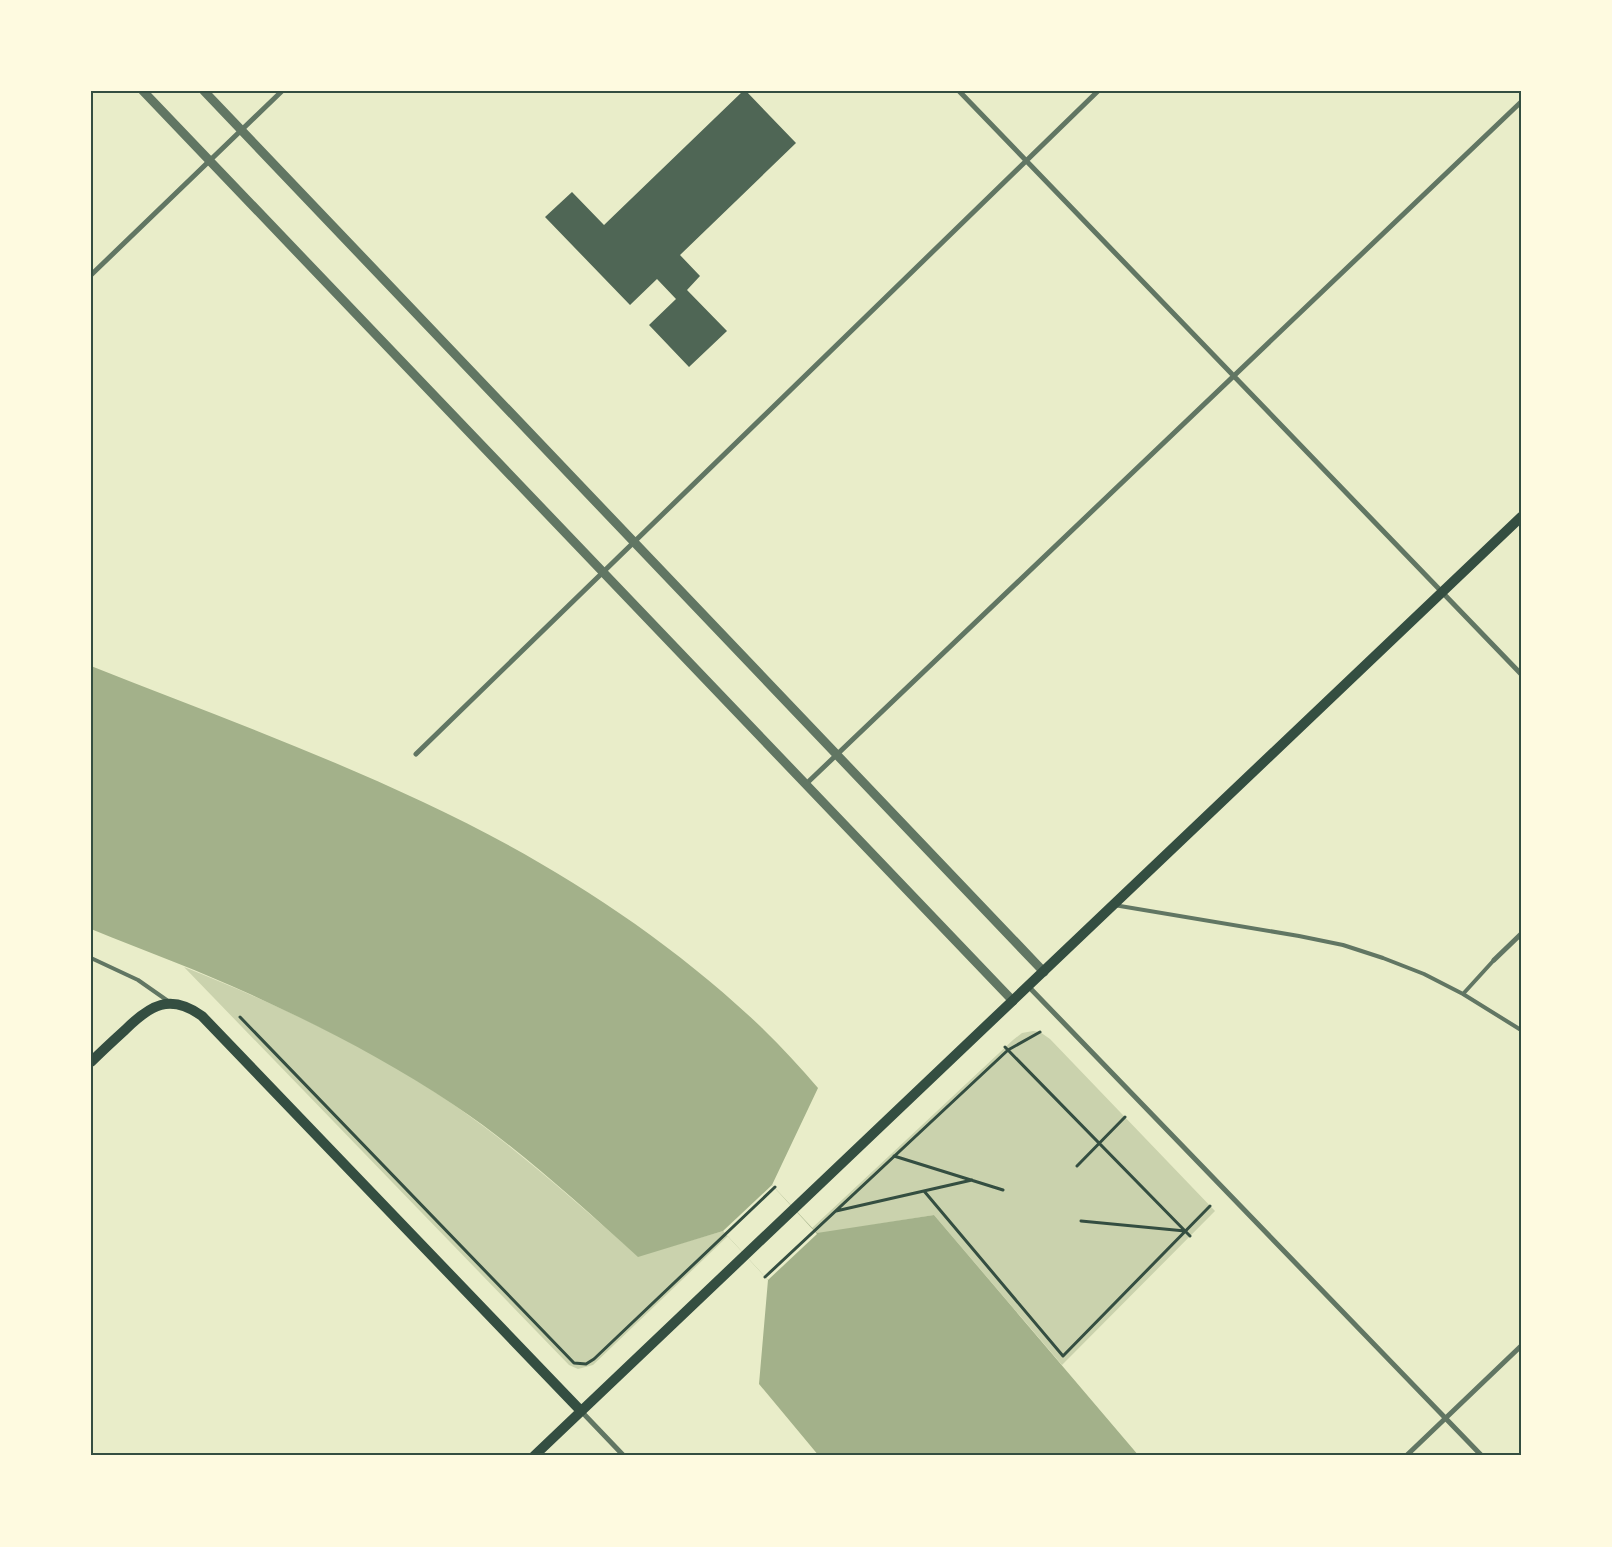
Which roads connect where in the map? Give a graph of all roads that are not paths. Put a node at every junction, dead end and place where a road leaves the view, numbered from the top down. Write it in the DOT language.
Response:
graph roads {
  1 [pos="143,91"];
  2 [pos="204,91"];
  3 [pos="282,91"];
  4 [pos="959,91"];
  5 [pos="1098,91"];
  6 [pos="1521,102"];
  7 [pos="241,130"];
  8 [pos="210,161"];
  9 [pos="1026,161"];
  10 [pos="91,275"];
  11 [pos="1234,376"];
  12 [pos="1521,517"];
  13 [pos="634,542"];
  14 [pos="604,572"];
  15 [pos="1442,592"];
  16 [pos="1521,674"];
  17 [pos="416,754"];
  18 [pos="836,755"];
  19 [pos="806,784"];
  20 [pos="1113,905"];
  21 [pos="1521,934"];
  22 [pos="91,958"];
  23 [pos="1494,960"];
  24 [pos="1044,972"];
  25 [pos="1028,986"];
  26 [pos="1464,994"];
  27 [pos="1013,1001"];
  28 [pos="169,1003"];
  29 [pos="1521,1030"];
  30 [pos="91,1062"];
  31 [pos="1521,1346"];
  32 [pos="581,1411"];
  33 [pos="1446,1418"];
  34 [pos="534,1456"];
  35 [pos="624,1456"];
  36 [pos="1406,1456"];
  37 [pos="1482,1456"];
  1 -- 8 [label="street"];
  2 -- 7 [label="street"];
  3 -- 7 [label="street"];
  4 -- 9 [label="street"];
  5 -- 9 [label="street"];
  6 -- 11 [label="street"];
  7 -- 8 [label="street"];
  7 -- 13 [label="street"];
  8 -- 10 [label="street"];
  8 -- 14 [label="street"];
  9 -- 11 [label="street"];
  9 -- 13 [label="street"];
  11 -- 15 [label="street"];
  11 -- 18 [label="street"];
  12 -- 15 [label="main road"];
  13 -- 14 [label="street"];
  13 -- 18 [label="street"];
  14 -- 17 [label="street"];
  14 -- 19 [label="street"];
  15 -- 16 [label="street"];
  15 -- 20 [label="main road"];
  18 -- 19 [label="street"];
  18 -- 24 [label="street"];
  19 -- 27 [label="street"];
  20 -- 24 [label="main road"];
  20 -- 26 [label="lane"];
  21 -- 23 [label="street"];
  22 -- 28 [label="lane"];
  23 -- 26 [label="lane"];
  24 -- 25 [label="main road"];
  25 -- 27 [label="main road"];
  25 -- 33 [label="street"];
  26 -- 29 [label="lane"];
  27 -- 32 [label="main road"];
  28 -- 30 [label="main road"];
  28 -- 32 [label="main road"];
  31 -- 33 [label="street"];
  32 -- 34 [label="main road"];
  32 -- 35 [label="street"];
  33 -- 36 [label="street"];
  33 -- 37 [label="street"];
}
